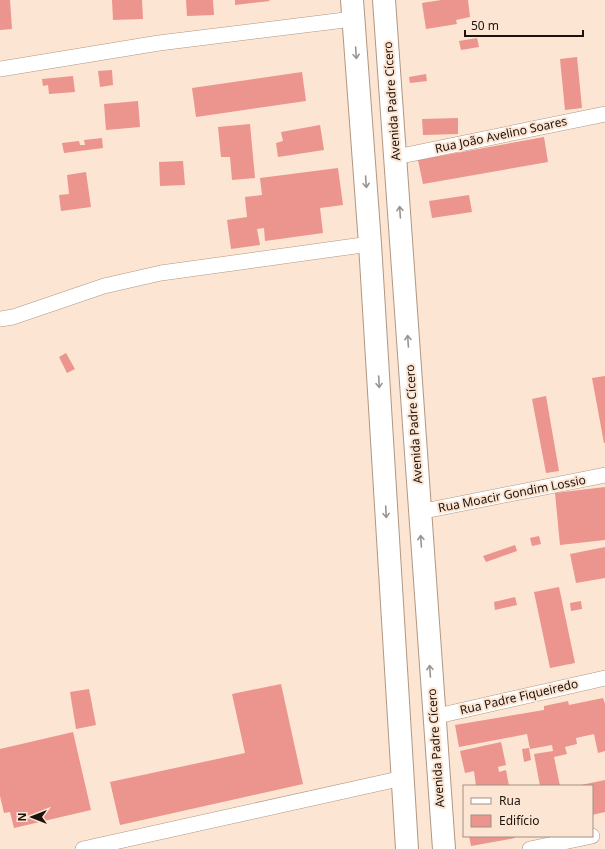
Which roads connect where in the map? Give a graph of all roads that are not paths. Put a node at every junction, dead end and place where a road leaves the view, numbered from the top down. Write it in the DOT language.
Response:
graph roads {
  1 [pos="384,0"];
  2 [pos="352,10"];
  3 [pos="0,69"];
  4 [pos="605,114"];
  5 [pos="396,157"];
  6 [pos="370,244"];
  7 [pos="0,319"];
  8 [pos="605,475"];
  9 [pos="420,512"];
  10 [pos="605,678"];
  11 [pos="433,717"];
  12 [pos="403,778"];
  13 [pos="605,833"];
  14 [pos="593,836"];
  15 [pos="587,837"];
  16 [pos="83,849"];
  17 [pos="407,849"];
  18 [pos="444,849"];
  19 [pos="530,849"];
  1 -- 5 [label="highway, Avenida Padre Cícero"];
  2 -- 3 [label="street"];
  2 -- 6 [label="highway, one-way"];
  4 -- 5 [label="street, Rua João Avelino Soares"];
  9 -- 5 [label="highway, Avenida Padre Cícero, one-way"];
  6 -- 7 [label="street"];
  6 -- 12 [label="highway, one-way"];
  8 -- 9 [label="street, Rua Moacir Gondim Lossio"];
  11 -- 9 [label="highway, Avenida Padre Cícero, one-way"];
  10 -- 11 [label="street, Rua Padre Fiqueiredo"];
  11 -- 18 [label="highway, Avenida Padre Cícero"];
  12 -- 16 [label="street"];
  12 -- 17 [label="highway"];
  13 -- 14 [label="street"];
  15 -- 19 [label="street"];
}
